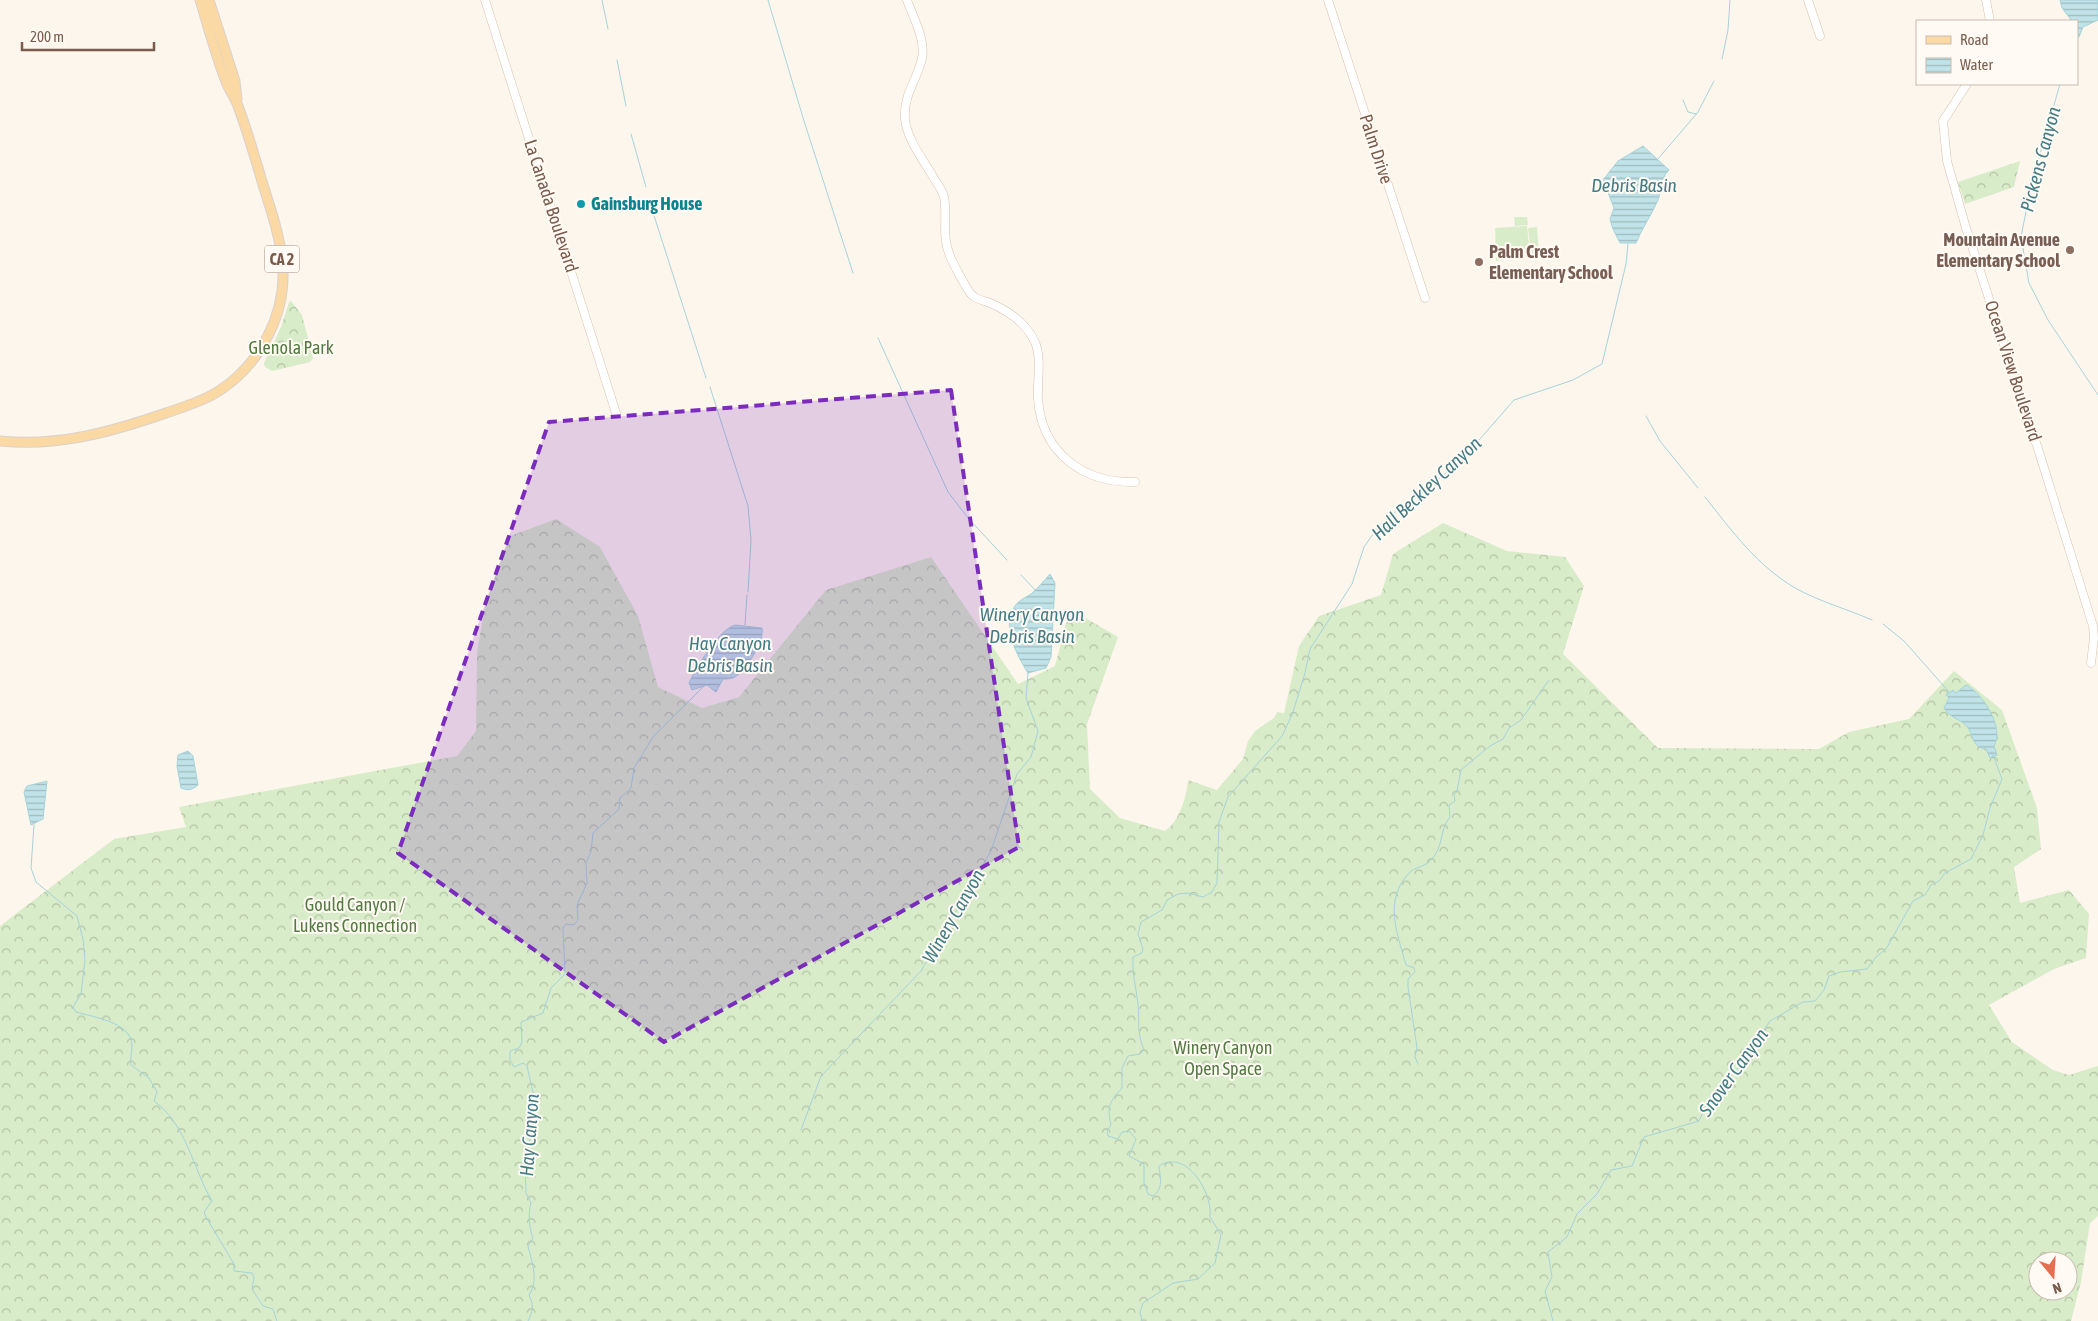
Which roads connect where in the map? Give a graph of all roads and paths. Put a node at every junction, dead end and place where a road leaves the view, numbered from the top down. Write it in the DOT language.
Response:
graph roads {
  1 [pos="200,0"];
  2 [pos="209,0"];
  3 [pos="485,0"];
  4 [pos="907,0"];
  5 [pos="1328,0"];
  6 [pos="1808,0"];
  7 [pos="1986,0"];
  8 [pos="1990,20"];
  9 [pos="1820,36"];
  10 [pos="1966,85"];
  11 [pos="238,104"];
  12 [pos="1425,298"];
  13 [pos="616,413"];
  14 [pos="0,441"];
  15 [pos="1135,482"];
  16 [pos="2091,663"];
  1 -- 11 [label="main road, CA 2"];
  2 -- 11 [label="main road, CA 2"];
  3 -- 13 [label="street, La Canada Boulevard"];
  4 -- 15 [label="street"];
  5 -- 12 [label="street, Palm Drive"];
  6 -- 9 [label="street"];
  7 -- 8 [label="street"];
  10 -- 16 [label="street, Ocean View Boulevard"];
  11 -- 14 [label="main road, CA 2"];
}
